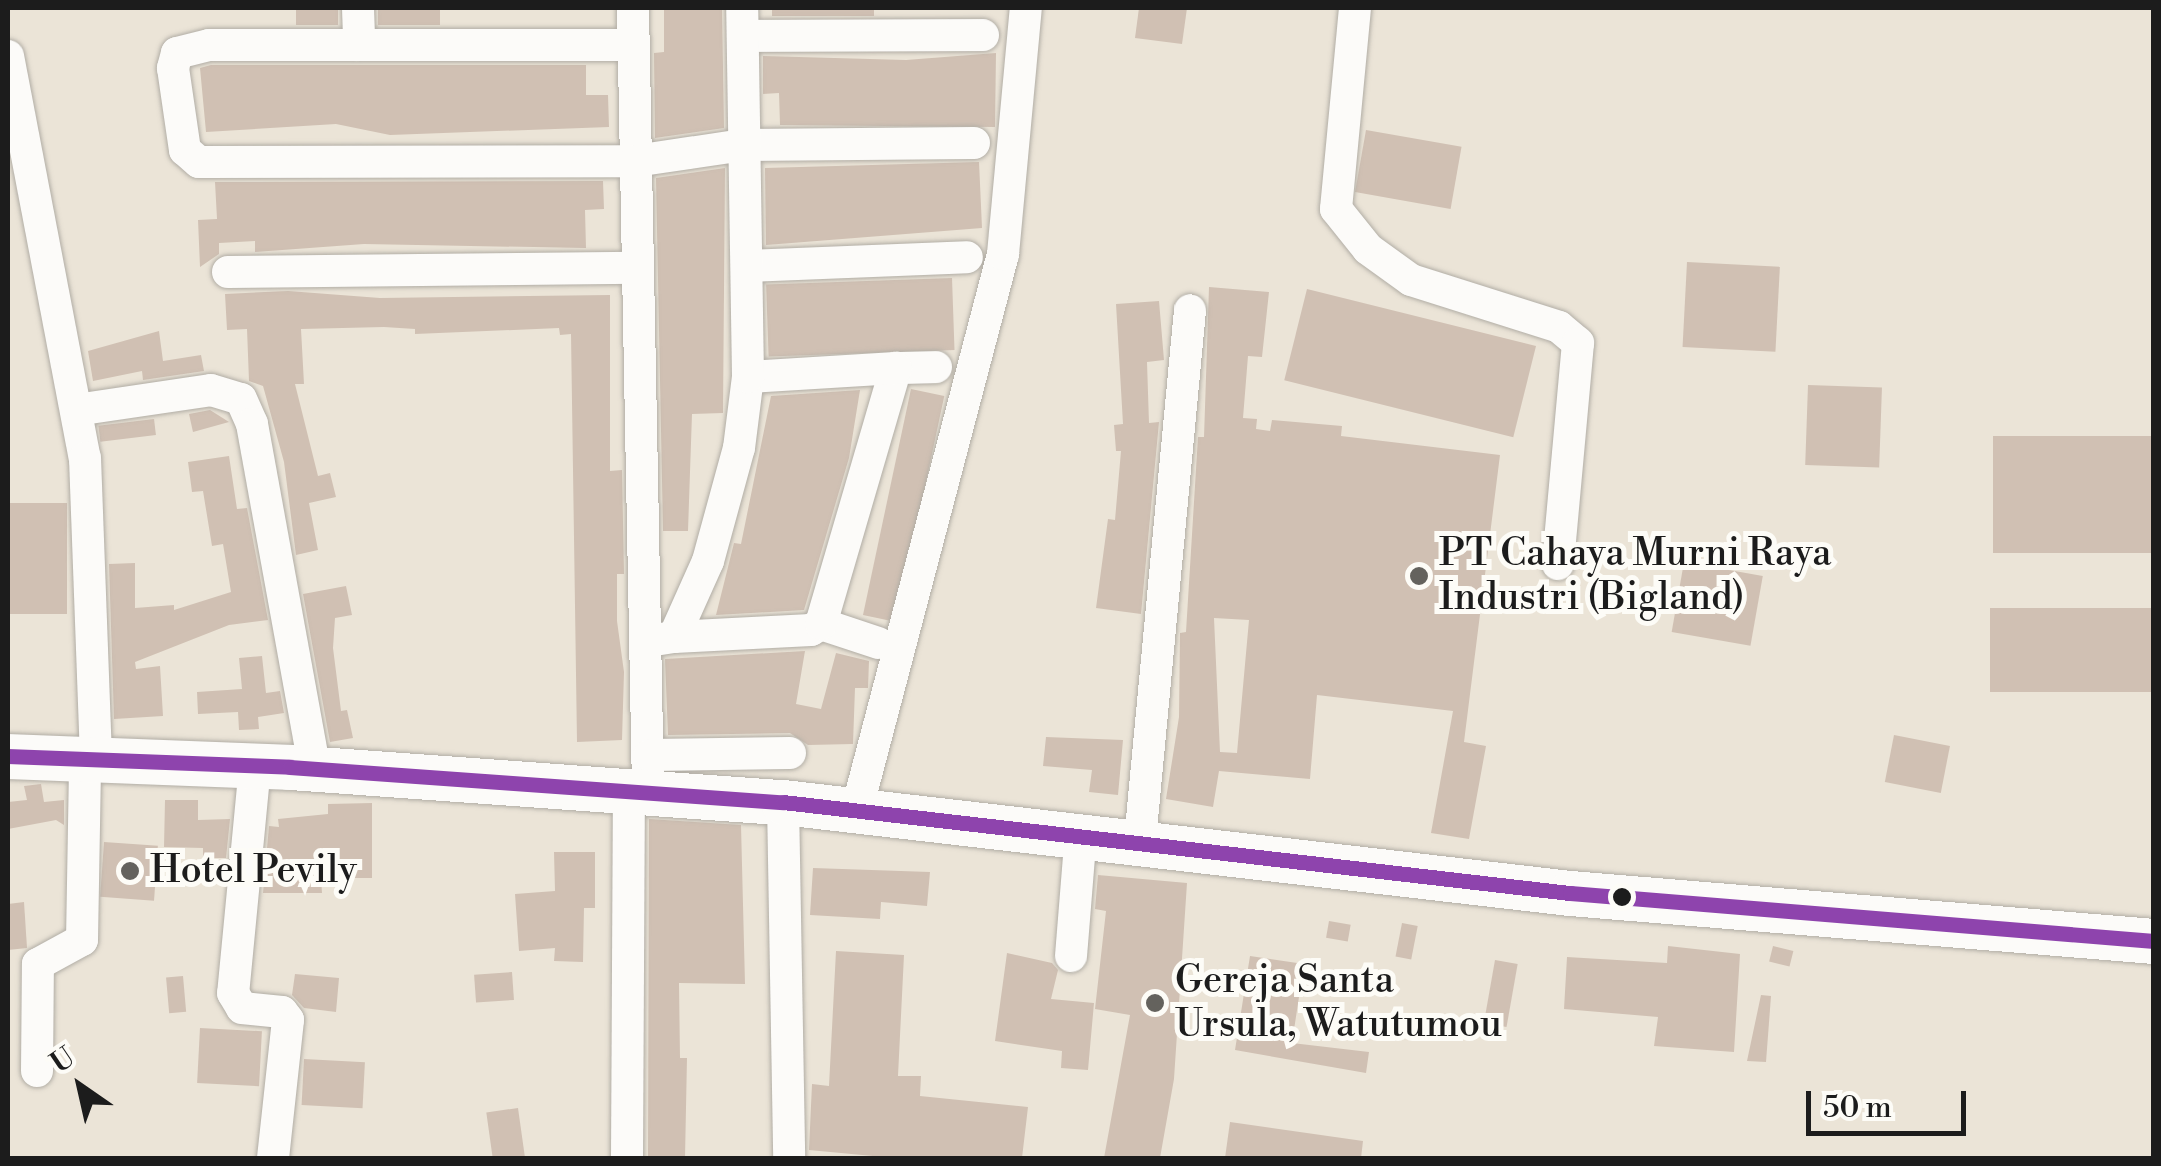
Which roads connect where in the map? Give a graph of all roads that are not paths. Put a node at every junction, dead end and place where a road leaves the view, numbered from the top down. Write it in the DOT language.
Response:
graph roads {
  1 [pos="358,8"];
  2 [pos="633,8"];
  3 [pos="1026,8"];
  4 [pos="1355,8"];
  5 [pos="743,22"];
  6 [pos="983,36"];
  7 [pos="358,45"];
  8 [pos="632,45"];
  9 [pos="8,56"];
  10 [pos="974,143"];
  11 [pos="744,145"];
  12 [pos="635,161"];
  13 [pos="967,257"];
  14 [pos="746,266"];
  15 [pos="637,268"];
  16 [pos="228,272"];
  17 [pos="1190,310"];
  18 [pos="936,367"];
  19 [pos="896,368"];
  20 [pos="748,378"];
  21 [pos="76,410"];
  22 [pos="1558,564"];
  23 [pos="820,624"];
  24 [pos="661,639"];
  25 [pos="878,643"];
  26 [pos="790,753"];
  27 [pos="8,756"];
  28 [pos="91,760"];
  29 [pos="255,766"];
  30 [pos="314,769"];
  31 [pos="642,779"];
  32 [pos="783,802"];
  33 [pos="856,810"];
  34 [pos="1082,833"];
  35 [pos="1140,840"];
  36 [pos="2154,940"];
  37 [pos="1070,956"];
  38 [pos="37,1071"];
  39 [pos="273,1158"];
  40 [pos="626,1158"];
  41 [pos="790,1158"];
  1 -- 7 [label="street"];
  2 -- 8 [label="street"];
  3 -- 33 [label="street"];
  4 -- 22 [label="street"];
  5 -- 6 [label="street"];
  5 -- 11 [label="street"];
  7 -- 8 [label="street"];
  7 -- 12 [label="street"];
  8 -- 12 [label="street"];
  9 -- 21 [label="street"];
  10 -- 11 [label="street"];
  11 -- 12 [label="street"];
  11 -- 14 [label="street"];
  12 -- 15 [label="street"];
  13 -- 14 [label="street"];
  14 -- 20 [label="street"];
  15 -- 16 [label="street"];
  15 -- 24 [label="street"];
  17 -- 35 [label="street"];
  18 -- 19 [label="street"];
  19 -- 20 [label="street"];
  19 -- 23 [label="street"];
  20 -- 24 [label="street"];
  21 -- 28 [label="street"];
  21 -- 30 [label="street"];
  23 -- 24 [label="street"];
  23 -- 25 [label="street"];
  24 -- 31 [label="street"];
  26 -- 31 [label="street"];
  27 -- 28 [label="highway"];
  28 -- 29 [label="highway"];
  28 -- 38 [label="street"];
  29 -- 30 [label="highway"];
  29 -- 39 [label="street"];
  30 -- 31 [label="highway"];
  31 -- 32 [label="highway"];
  31 -- 40 [label="street"];
  32 -- 33 [label="highway"];
  32 -- 41 [label="street"];
  33 -- 34 [label="highway"];
  34 -- 35 [label="highway"];
  34 -- 37 [label="street"];
  35 -- 36 [label="highway"];
}
